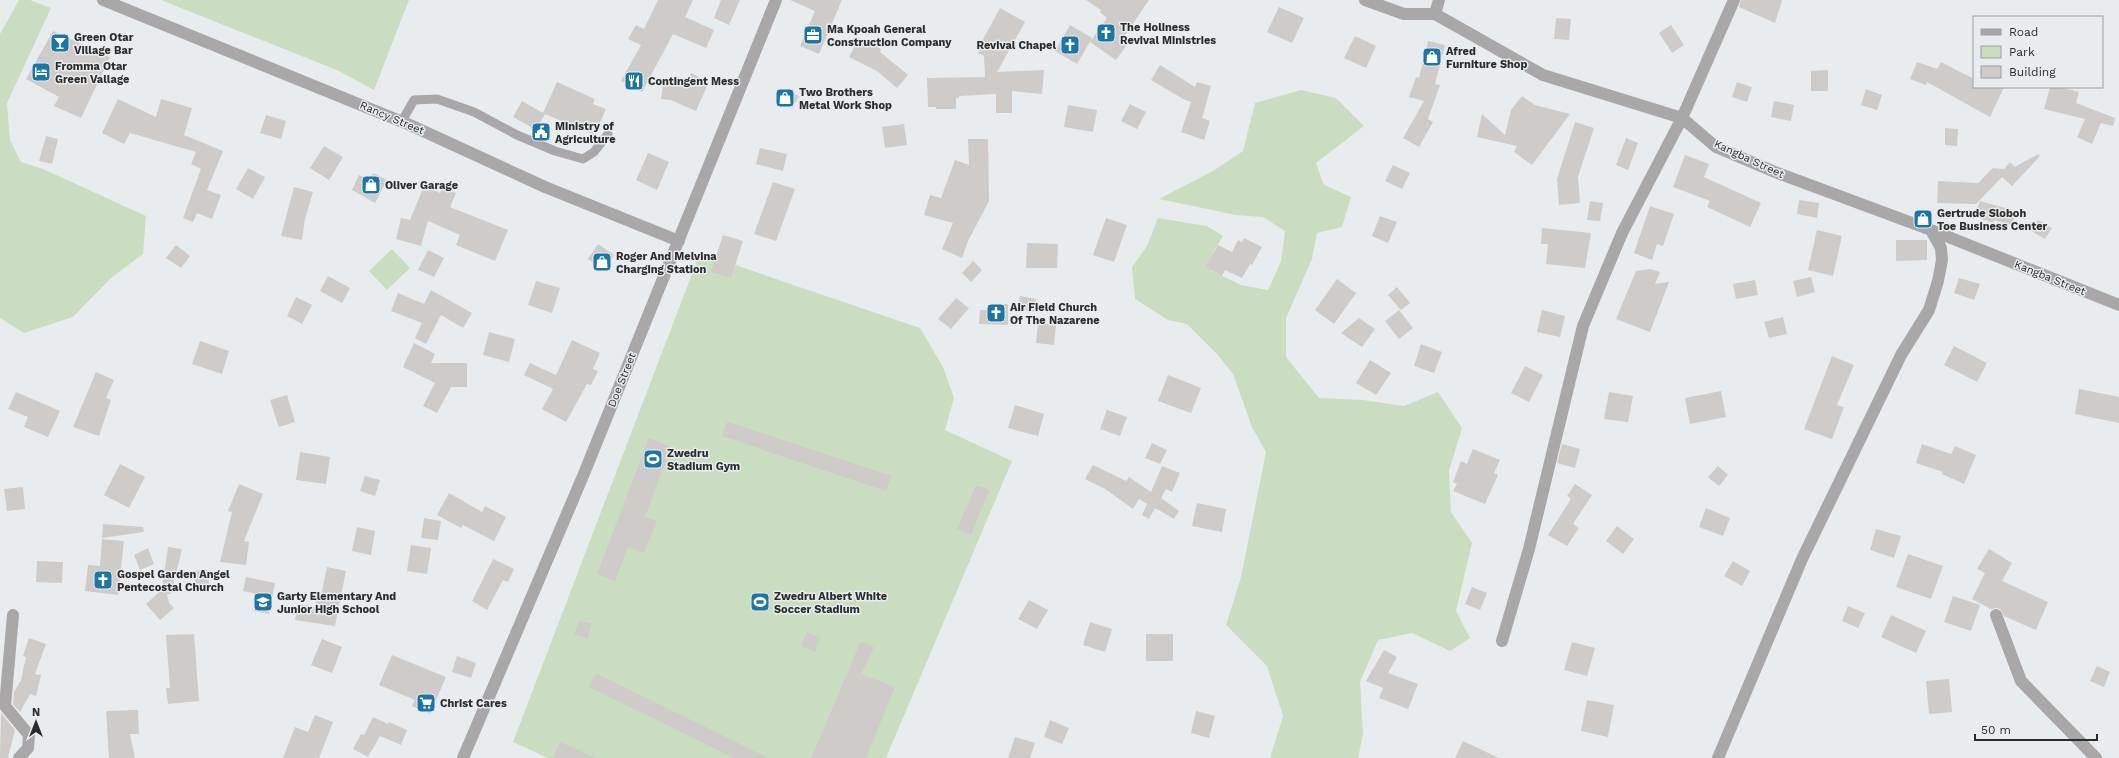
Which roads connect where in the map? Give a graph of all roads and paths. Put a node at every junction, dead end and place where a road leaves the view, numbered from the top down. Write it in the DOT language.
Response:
graph roads {
  1 [pos="103,0"];
  2 [pos="776,0"];
  3 [pos="1365,0"];
  4 [pos="1439,0"];
  5 [pos="1734,0"];
  6 [pos="1435,14"];
  7 [pos="1682,118"];
  8 [pos="402,121"];
  9 [pos="608,134"];
  10 [pos="1931,230"];
  11 [pos="679,241"];
  12 [pos="2119,305"];
  13 [pos="13,615"];
  14 [pos="1996,616"];
  15 [pos="1502,641"];
  16 [pos="19,758"];
  17 [pos="463,758"];
  18 [pos="1718,758"];
  19 [pos="2096,758"];
  1 -- 8 [label="street, Rancy Street"];
  2 -- 11 [label="street, Doe Street"];
  3 -- 6 [label="street, Kangba Street"];
  4 -- 6 [label="street"];
  5 -- 7 [label="street"];
  6 -- 7 [label="street, Kangba Street"];
  7 -- 10 [label="street, Kangba Street"];
  7 -- 15 [label="street"];
  8 -- 9 [label="lane"];
  8 -- 11 [label="street, Rancy Street"];
  10 -- 12 [label="street, Kangba Street"];
  10 -- 18 [label="street"];
  11 -- 17 [label="street, Doe Street"];
  13 -- 16 [label="street"];
  14 -- 19 [label="street"];
}
